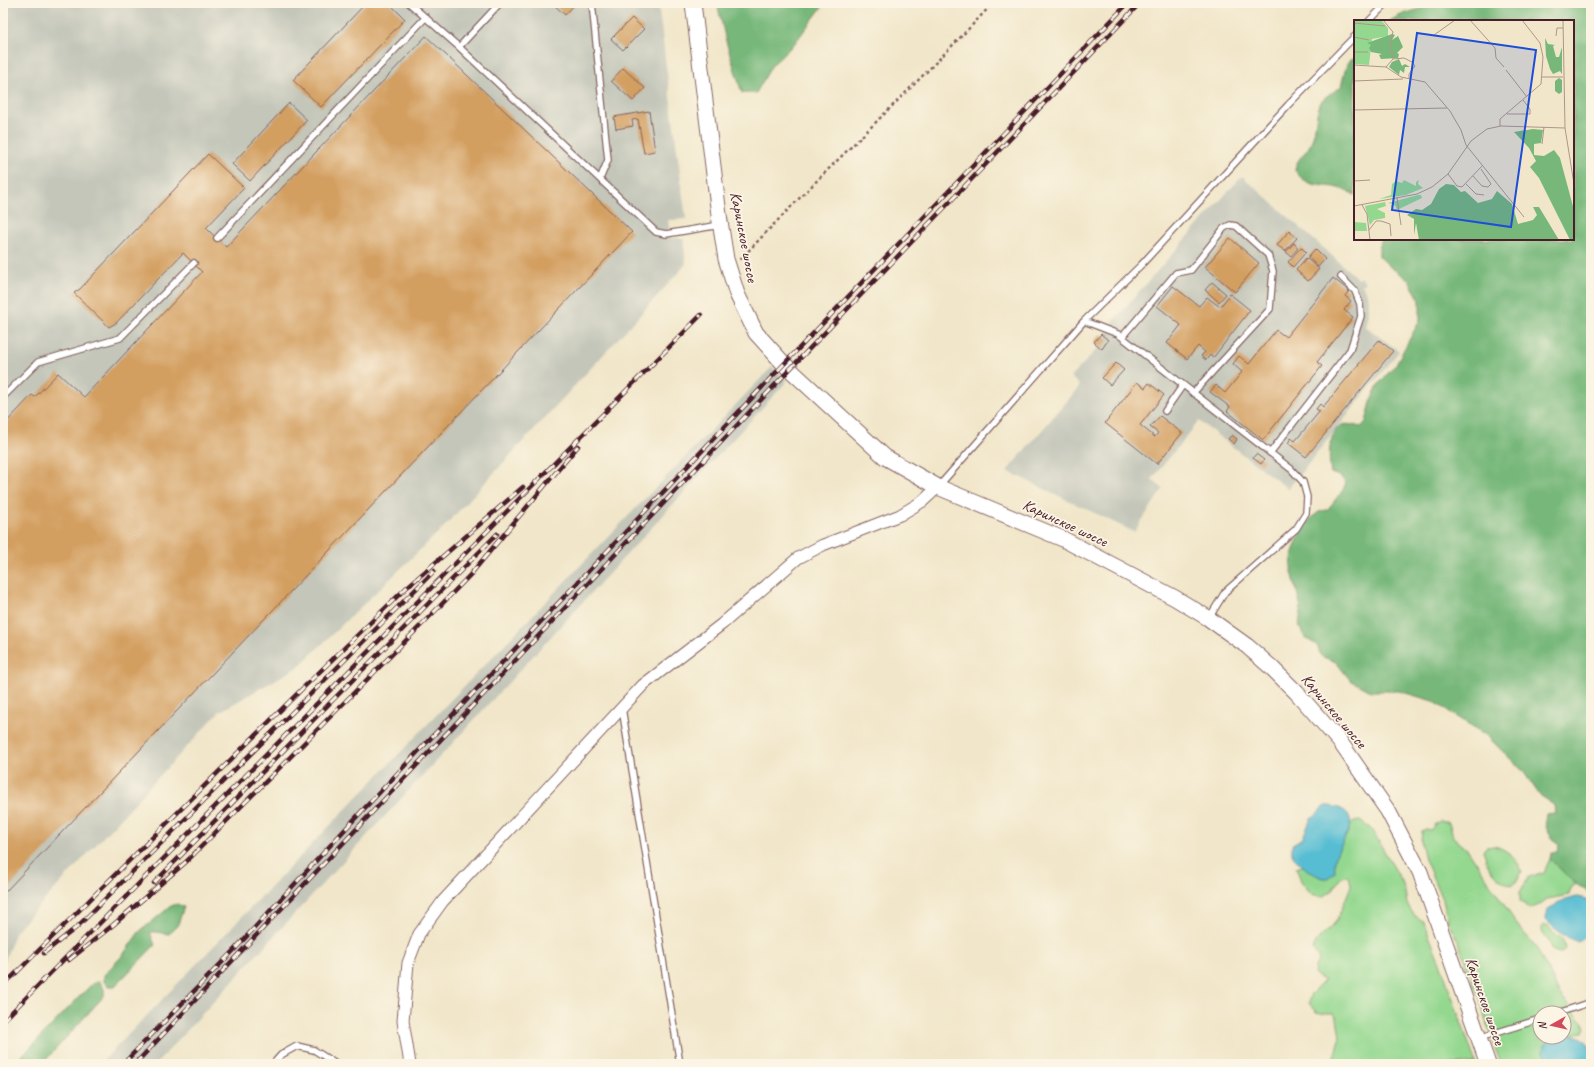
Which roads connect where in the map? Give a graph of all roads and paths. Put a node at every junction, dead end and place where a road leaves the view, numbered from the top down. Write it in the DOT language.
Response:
graph roads {
  1 [pos="409,3"];
  2 [pos="500,3"];
  3 [pos="592,3"];
  4 [pos="693,3"];
  5 [pos="993,3"];
  6 [pos="1387,3"];
  7 [pos="426,17"];
  8 [pos="1370,20"];
  9 [pos="1354,37"];
  10 [pos="459,47"];
  11 [pos="600,179"];
  12 [pos="720,225"];
  13 [pos="217,238"];
  14 [pos="194,263"];
  15 [pos="730,270"];
  16 [pos="1341,278"];
  17 [pos="1084,321"];
  18 [pos="1122,337"];
  19 [pos="1183,385"];
  20 [pos="1193,393"];
  21 [pos="3,397"];
  22 [pos="1165,411"];
  23 [pos="1270,453"];
  24 [pos="938,487"];
  25 [pos="1208,618"];
  26 [pos="622,708"];
  27 [pos="1591,1002"];
  28 [pos="1572,1008"];
  29 [pos="1532,1021"];
  30 [pos="1479,1038"];
  31 [pos="273,1064"];
  32 [pos="336,1064"];
  33 [pos="410,1064"];
  34 [pos="680,1064"];
  35 [pos="1488,1064"];
  1 -- 7 [label="lane"];
  2 -- 10 [label="lane"];
  3 -- 11 [label="lane"];
  4 -- 12 [label="street, Каринское шоссе"];
  5 -- 15 [label="path"];
  6 -- 8 [label="lane"];
  7 -- 10 [label="lane"];
  7 -- 13 [label="lane"];
  9 -- 17 [label="lane"];
  10 -- 11 [label="lane"];
  11 -- 12 [label="lane"];
  12 -- 15 [label="street, Каринское шоссе"];
  14 -- 21 [label="lane"];
  15 -- 24 [label="street, Каринское шоссе"];
  16 -- 23 [label="lane"];
  17 -- 18 [label="lane"];
  17 -- 24 [label="lane"];
  18 -- 19 [label="lane"];
  18 -- 20 [label="lane"];
  19 -- 20 [label="lane"];
  19 -- 22 [label="lane"];
  20 -- 23 [label="lane"];
  23 -- 25 [label="lane"];
  24 -- 25 [label="street, Каринское шоссе"];
  24 -- 26 [label="street"];
  25 -- 30 [label="street, Каринское шоссе"];
  26 -- 33 [label="street"];
  26 -- 34 [label="lane"];
  27 -- 28 [label="lane"];
  29 -- 30 [label="lane"];
  30 -- 35 [label="street, Каринское шоссе"];
  31 -- 32 [label="lane"];
}
